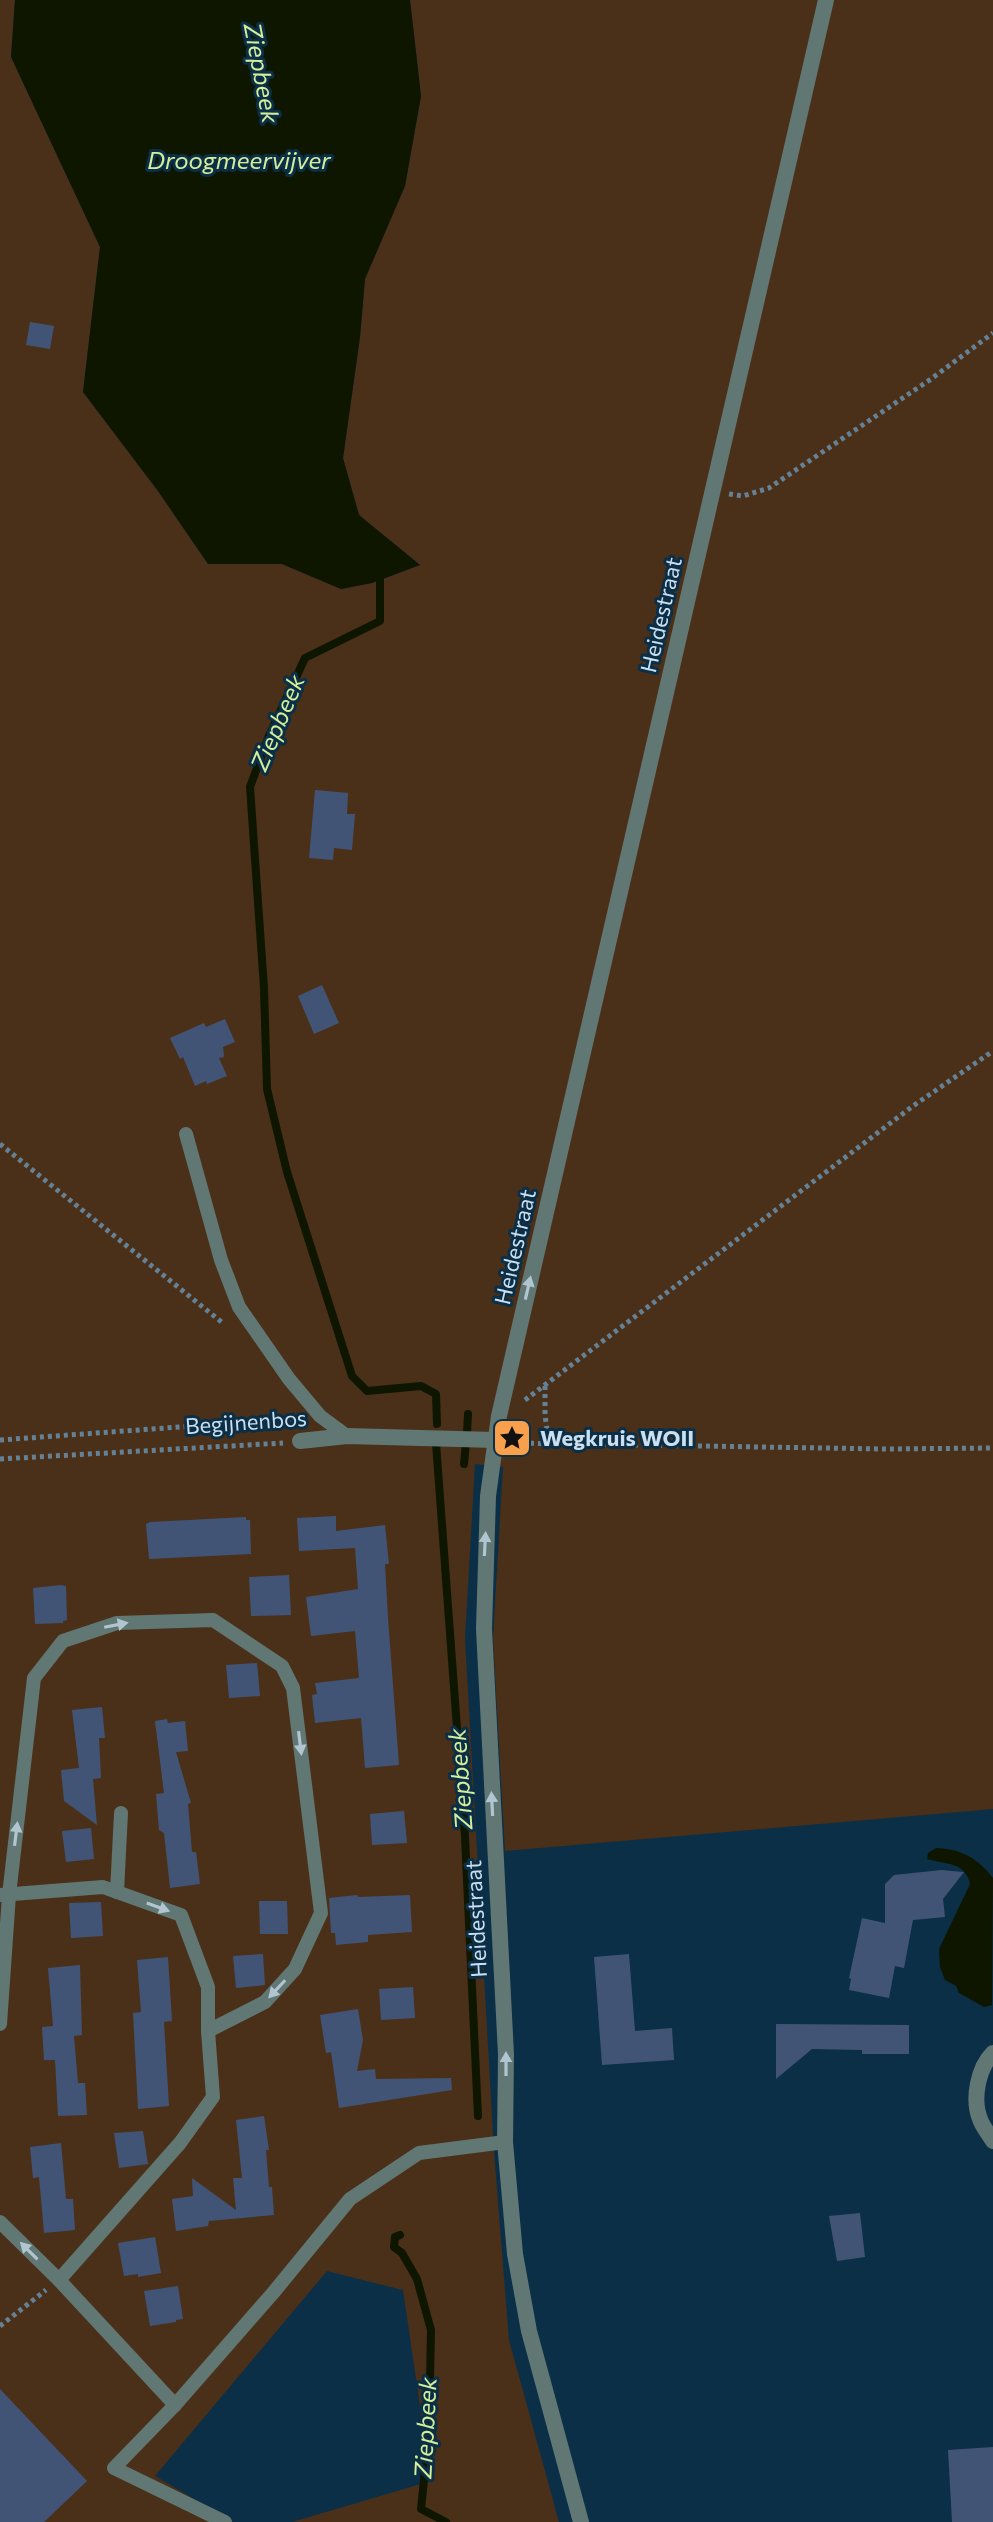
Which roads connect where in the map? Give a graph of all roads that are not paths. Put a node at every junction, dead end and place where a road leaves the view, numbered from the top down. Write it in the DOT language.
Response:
graph roads {
  1 [pos="826,0"];
  2 [pos="186,1134"];
  3 [pos="347,1436"];
  4 [pos="495,1440"];
  5 [pos="300,1441"];
  6 [pos="121,1813"];
  7 [pos="117,1892"];
  8 [pos="5,1895"];
  9 [pos="0,2024"];
  10 [pos="208,2031"];
  11 [pos="993,2053"];
  12 [pos="993,2141"];
  13 [pos="505,2142"];
  14 [pos="0,2222"];
  15 [pos="59,2280"];
  16 [pos="175,2405"];
  17 [pos="225,2522"];
  18 [pos="581,2522"];
  4 -- 1 [label="street, Heidestraat, one-way"];
  2 -- 3 [label="lane"];
  3 -- 4 [label="street, Begijnenbos"];
  3 -- 5 [label="street, Begijnenbos"];
  13 -- 4 [label="street, Heidestraat, one-way"];
  6 -- 7 [label="lane"];
  7 -- 8 [label="lane"];
  7 -- 10 [label="lane, one-way"];
  8 -- 9 [label="lane"];
  8 -- 10 [label="lane, one-way"];
  10 -- 15 [label="lane"];
  11 -- 12 [label="street"];
  13 -- 16 [label="lane"];
  13 -- 18 [label="street, Heidestraat"];
  15 -- 14 [label="lane, one-way"];
  15 -- 16 [label="lane"];
  16 -- 17 [label="lane"];
}
